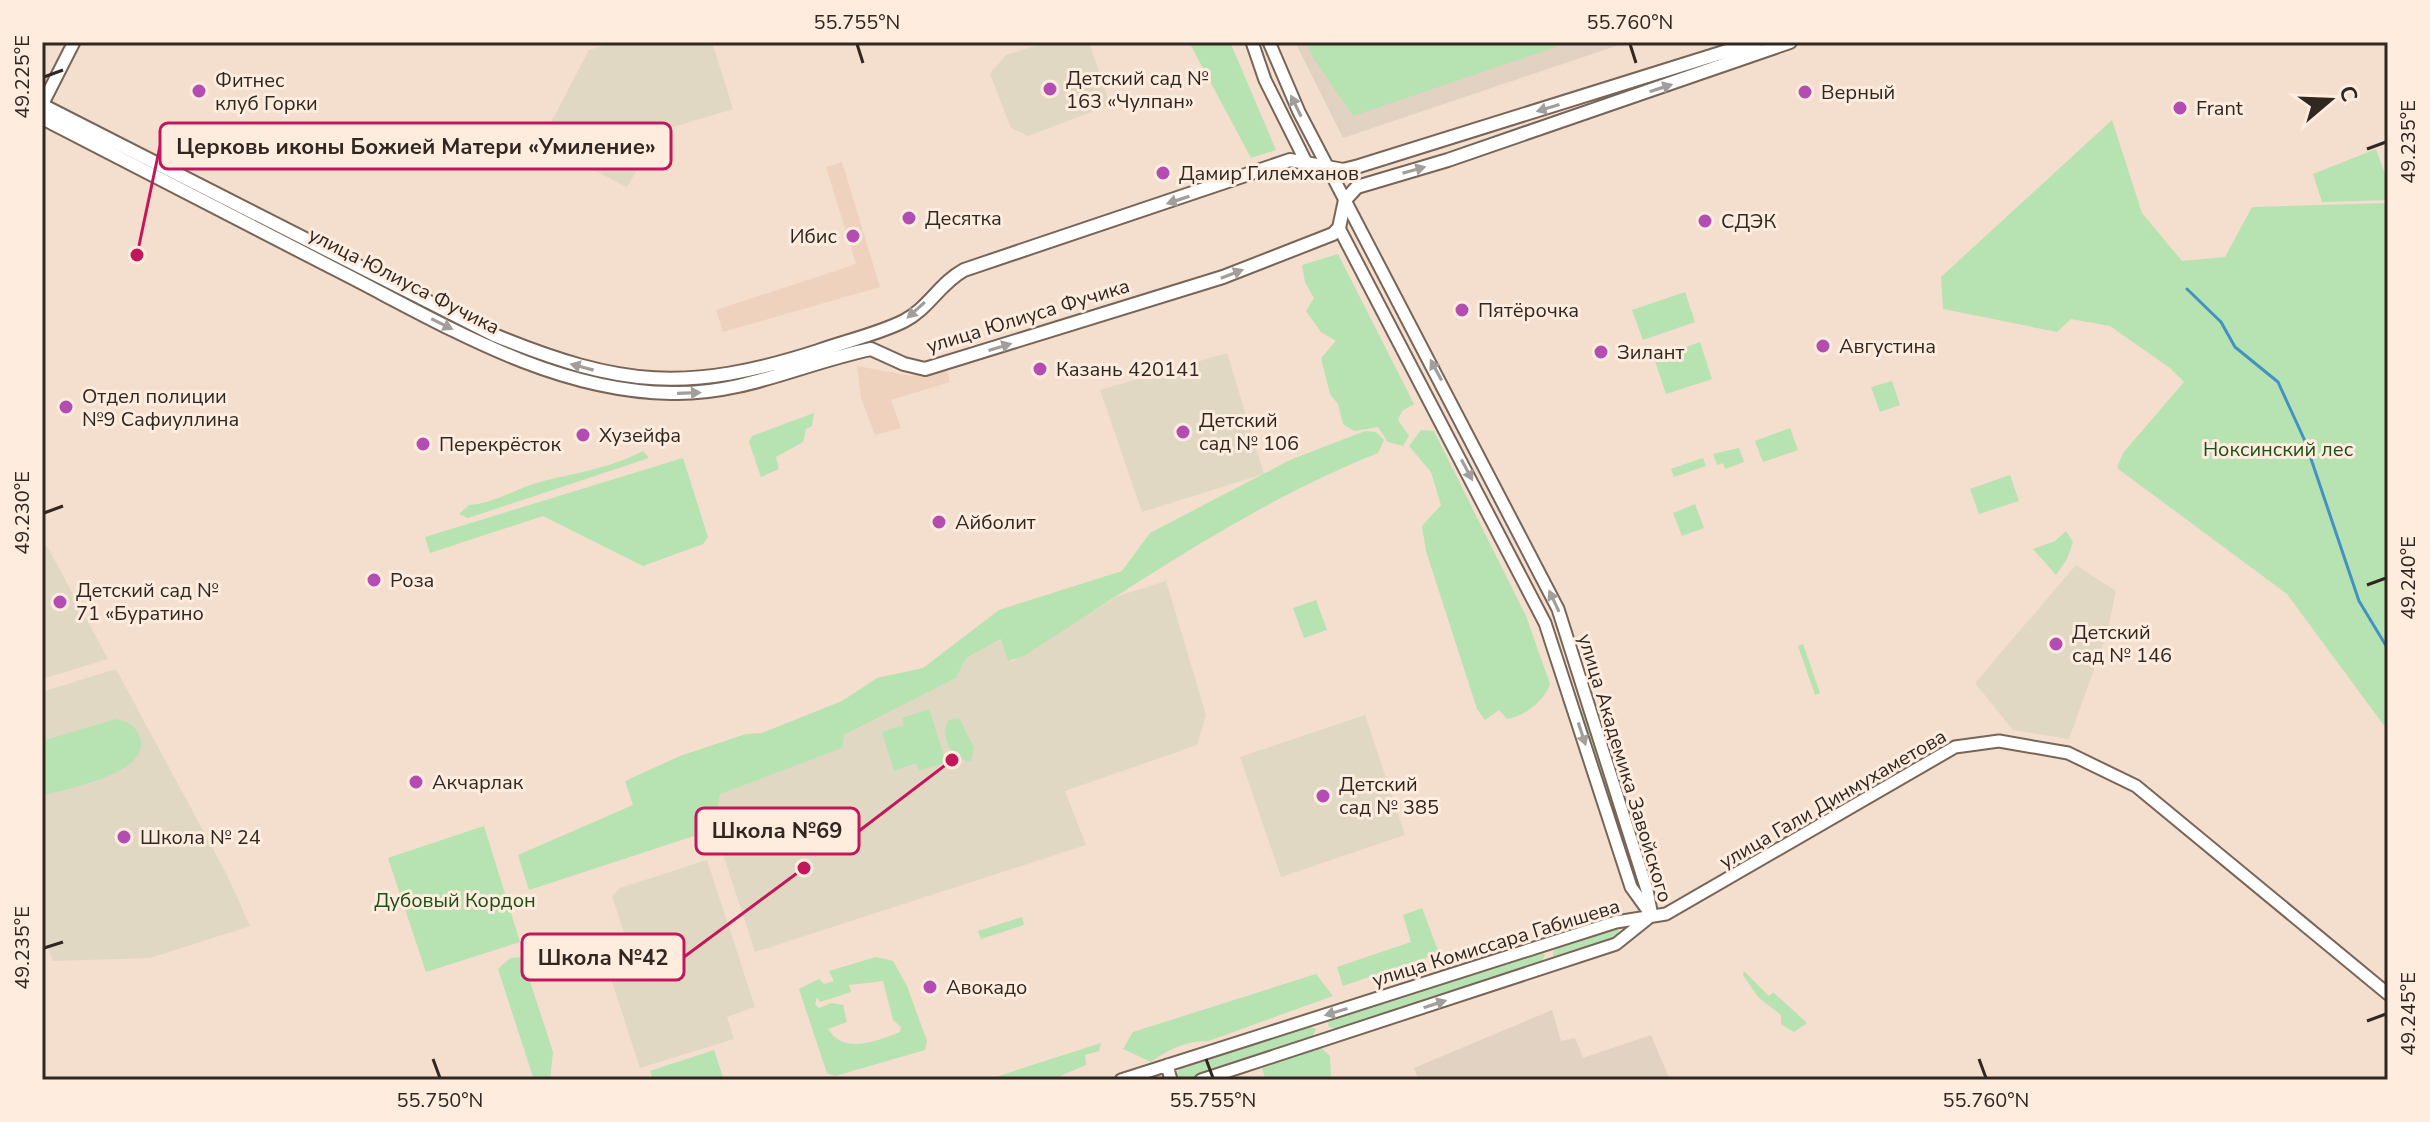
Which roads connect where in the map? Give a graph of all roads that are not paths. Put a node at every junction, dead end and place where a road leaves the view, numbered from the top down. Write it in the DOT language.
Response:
graph roads {
  1 [pos="74,42"];
  2 [pos="1252,42"];
  3 [pos="1269,42"];
  4 [pos="1756,42"];
  5 [pos="1790,42"];
  6 [pos="1284,81"];
  7 [pos="1268,86"];
  8 [pos="42,105"];
  9 [pos="42,118"];
  10 [pos="1305,160"];
  11 [pos="1329,167"];
  12 [pos="1345,200"];
  13 [pos="1339,228"];
  14 [pos="376,283"];
  15 [pos="1397,298"];
  16 [pos="1382,307"];
  17 [pos="888,328"];
  18 [pos="869,349"];
  19 [pos="1470,435"];
  20 [pos="1452,443"];
  21 [pos="1586,704"];
  22 [pos="1574,709"];
  23 [pos="1652,916"];
  24 [pos="1548,944"];
  25 [pos="1555,965"];
  26 [pos="2388,994"];
  27 [pos="1167,1065"];
  28 [pos="1121,1080"];
  29 [pos="1171,1080"];
  30 [pos="1201,1080"];
  1 -- 8 [label="street"];
  2 -- 7 [label="street"];
  3 -- 6 [label="street, улица Академика Завойского"];
  4 -- 11 [label="main road, улица Юлиуса Фучика, one-way"];
  12 -- 5 [label="main road, one-way"];
  6 -- 7 [label="street"];
  11 -- 6 [label="street, улица Академика Завойского, one-way"];
  7 -- 10 [label="street"];
  8 -- 14 [label="main road, улица Юлиуса Фучика"];
  9 -- 14 [label="main road, улица Юлиуса Фучика"];
  10 -- 11 [label="main road, улица Юлиуса Фучика"];
  10 -- 17 [label="main road, улица Юлиуса Фучика, one-way"];
  11 -- 12 [label="street, улица Академика Завойского"];
  12 -- 13 [label="main road"];
  12 -- 15 [label="street, улица Академика Завойского"];
  13 -- 16 [label="street, улица Академика Завойского"];
  18 -- 13 [label="main road, улица Юлиуса Фучика, one-way"];
  17 -- 14 [label="main road, улица Юлиуса Фучика, one-way"];
  14 -- 18 [label="main road, улица Юлиуса Фучика, one-way"];
  15 -- 16 [label="street"];
  19 -- 15 [label="street, улица Академика Завойского, one-way"];
  16 -- 20 [label="street, улица Академика Завойского"];
  17 -- 18 [label="main road"];
  19 -- 20 [label="street"];
  21 -- 19 [label="street, улица Академика Завойского, one-way"];
  20 -- 22 [label="street, улица Академика Завойского, one-way"];
  21 -- 22 [label="street"];
  21 -- 23 [label="street, улица Академика Завойского"];
  22 -- 23 [label="street, улица Академика Завойского, one-way"];
  23 -- 24 [label="street, улица Комиссара Габишева"];
  23 -- 25 [label="street, улица Комиссара Габишева"];
  23 -- 26 [label="street, улица Гали Динмухаметова"];
  24 -- 25 [label="street"];
  24 -- 27 [label="street, улица Комиссара Габишева, one-way"];
  30 -- 25 [label="street, улица Комиссара Габишева, one-way"];
  27 -- 28 [label="street, улица Комиссара Габишева"];
  27 -- 29 [label="street"];
}
